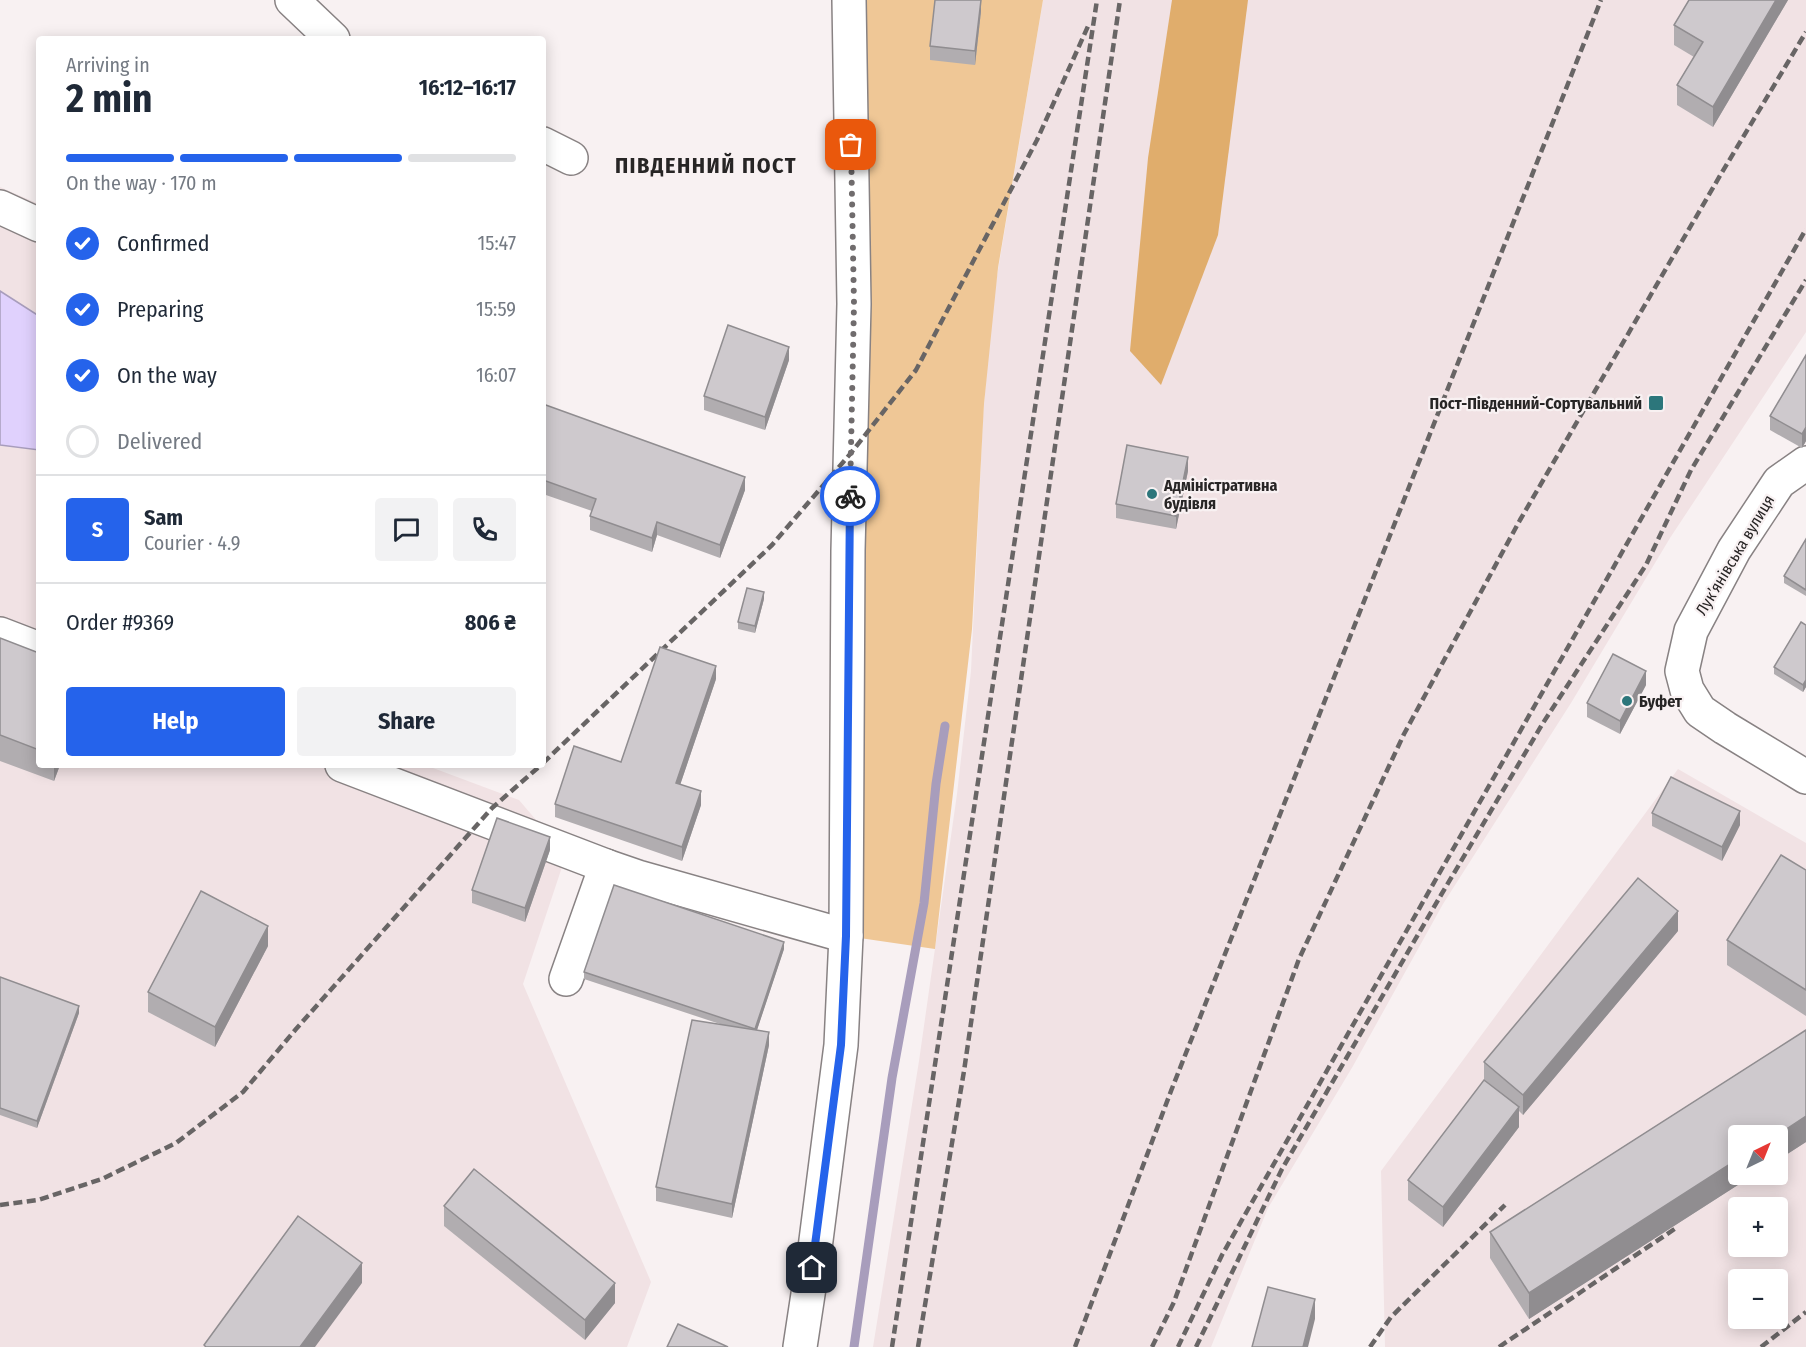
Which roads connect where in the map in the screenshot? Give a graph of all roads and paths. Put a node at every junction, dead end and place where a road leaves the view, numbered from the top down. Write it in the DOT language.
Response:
graph roads {
  1 [pos="292,0"];
  2 [pos="849,0"];
  3 [pos="330,36"];
  4 [pos="0,207"];
  5 [pos="36,224"];
  6 [pos="1806,463"];
  7 [pos="0,634"];
  8 [pos="36,648"];
  9 [pos="350,768"];
  10 [pos="1806,777"];
  11 [pos="606,866"];
  12 [pos="846,936"];
  13 [pos="566,979"];
  14 [pos="800,1347"];
  1 -- 3 [label="street"];
  2 -- 12 [label="street"];
  4 -- 5 [label="street"];
  6 -- 10 [label="street, Лук’янівська вулиця"];
  7 -- 8 [label="street"];
  9 -- 11 [label="street"];
  11 -- 12 [label="street"];
  11 -- 13 [label="street"];
  12 -- 14 [label="street"];
}
